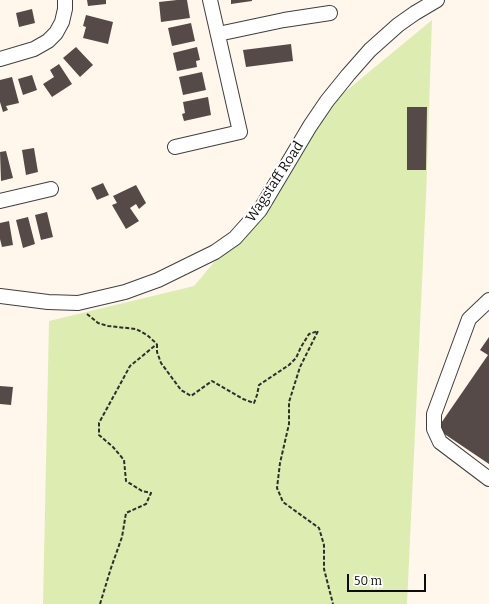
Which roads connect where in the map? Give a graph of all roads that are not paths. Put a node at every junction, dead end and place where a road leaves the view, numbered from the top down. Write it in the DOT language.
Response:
graph roads {
  1 [pos="65,0"];
  2 [pos="210,0"];
  3 [pos="428,2"];
  4 [pos="330,13"];
  5 [pos="218,34"];
  6 [pos="0,59"];
  7 [pos="175,147"];
  8 [pos="51,189"];
  9 [pos="0,201"];
  10 [pos="0,296"];
  11 [pos="489,300"];
  12 [pos="489,479"];
  1 -- 6 [label="street"];
  2 -- 5 [label="street"];
  3 -- 10 [label="street, Wagstaff Road"];
  4 -- 5 [label="street"];
  5 -- 7 [label="street"];
  8 -- 9 [label="street"];
  11 -- 12 [label="street"];
}
